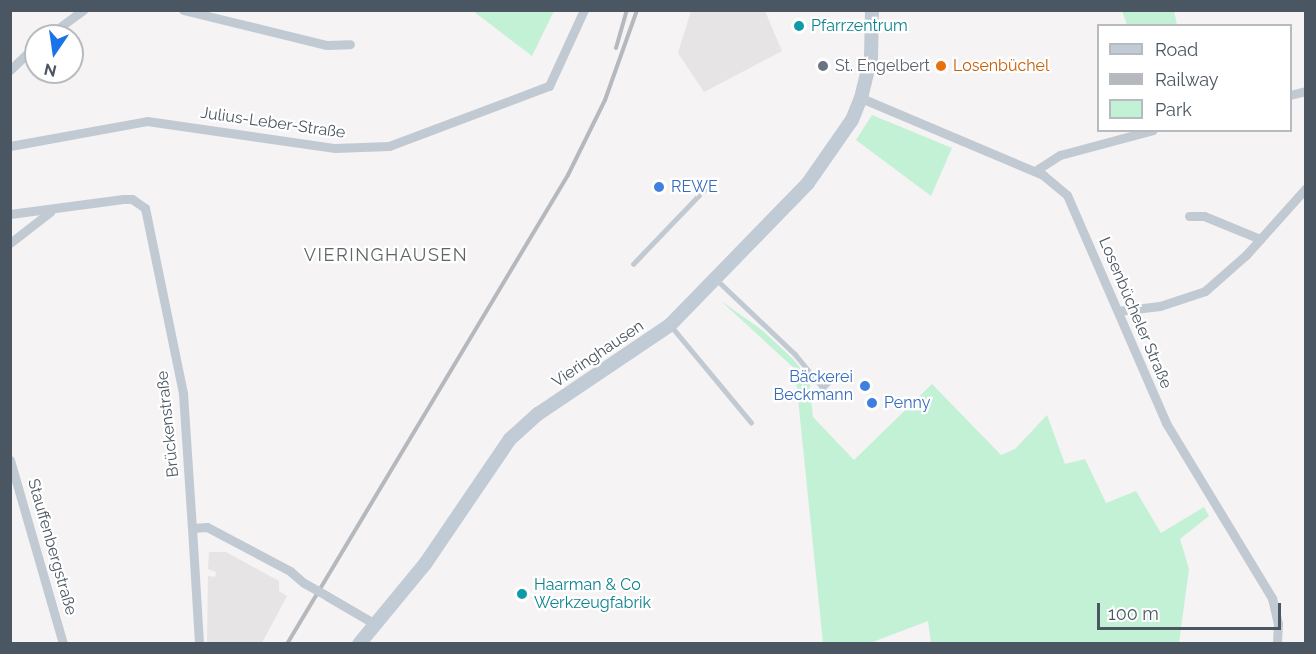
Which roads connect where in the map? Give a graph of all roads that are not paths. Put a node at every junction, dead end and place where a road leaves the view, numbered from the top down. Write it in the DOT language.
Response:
graph roads {
  1 [pos="83,10"];
  2 [pos="183,10"];
  3 [pos="584,10"];
  4 [pos="872,10"];
  5 [pos="64,24"];
  6 [pos="350,45"];
  7 [pos="24,57"];
  8 [pos="10,70"];
  9 [pos="861,98"];
  10 [pos="1146,132"];
  11 [pos="10,146"];
  12 [pos="1035,171"];
  13 [pos="1305,188"];
  14 [pos="705,189"];
  15 [pos="52,210"];
  16 [pos="10,214"];
  17 [pos="1190,216"];
  18 [pos="1260,239"];
  19 [pos="10,243"];
  20 [pos="633,264"];
  21 [pos="717,280"];
  22 [pos="1118,311"];
  23 [pos="670,325"];
  24 [pos="836,375"];
  25 [pos="751,422"];
  26 [pos="10,460"];
  27 [pos="192,528"];
  28 [pos="375,624"];
  29 [pos="63,644"];
  30 [pos="199,644"];
  31 [pos="359,644"];
  32 [pos="1277,644"];
  1 -- 5 [label="street"];
  2 -- 6 [label="street"];
  3 -- 11 [label="street, Julius-Leber-Straße"];
  4 -- 9 [label="main road, Vieringhausen"];
  7 -- 8 [label="street"];
  9 -- 12 [label="street, Losenbücheler Straße"];
  9 -- 21 [label="main road, Vieringhausen"];
  10 -- 12 [label="street"];
  12 -- 22 [label="street, Losenbücheler Straße"];
  13 -- 18 [label="street"];
  14 -- 20 [label="lane"];
  15 -- 16 [label="street, Brückenstraße"];
  15 -- 19 [label="street"];
  15 -- 27 [label="street, Brückenstraße"];
  17 -- 18 [label="street"];
  18 -- 22 [label="street"];
  21 -- 23 [label="main road, Vieringhausen"];
  21 -- 24 [label="lane"];
  22 -- 32 [label="street, Losenbücheler Straße"];
  23 -- 25 [label="lane"];
  23 -- 28 [label="main road, Vieringhausen"];
  26 -- 29 [label="street, Stauffenbergstraße"];
  27 -- 28 [label="street, bridge"];
  27 -- 30 [label="street, Brückenstraße"];
  28 -- 31 [label="main road, Vieringhausen"];
}
